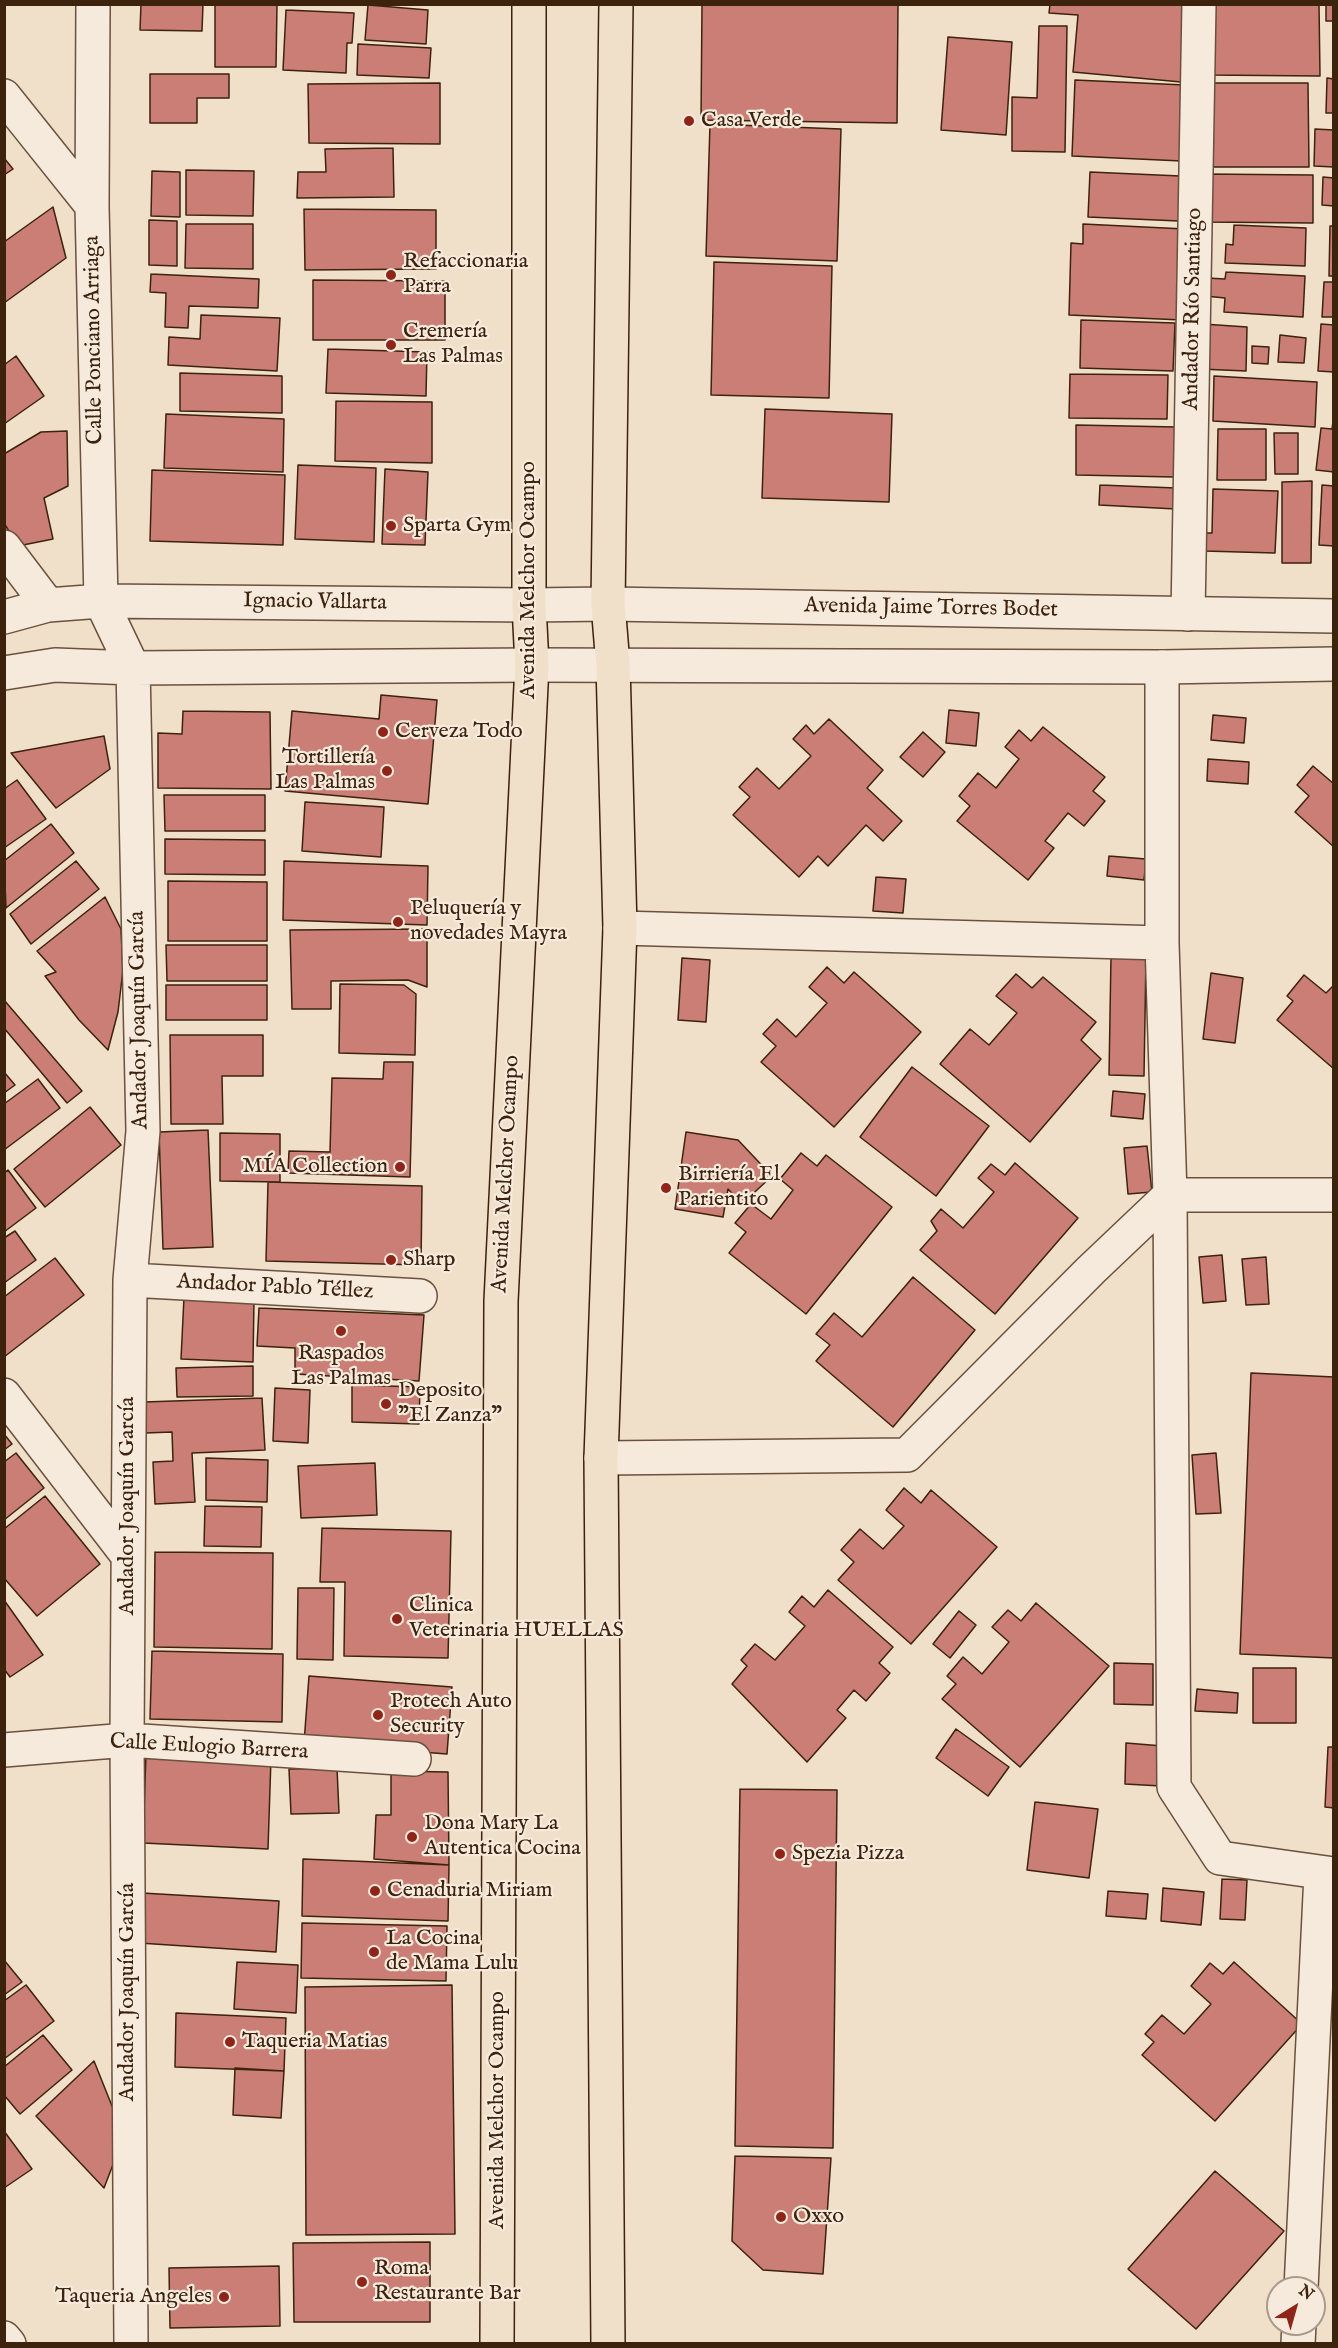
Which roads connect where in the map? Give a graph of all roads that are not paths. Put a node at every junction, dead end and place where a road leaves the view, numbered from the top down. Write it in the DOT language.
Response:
graph roads {
  1 [pos="93,4"];
  2 [pos="529,4"];
  3 [pos="616,4"];
  4 [pos="1199,4"];
  5 [pos="4,96"];
  6 [pos="92,206"];
  7 [pos="4,548"];
  8 [pos="101,601"];
  9 [pos="608,604"];
  10 [pos="48,605"];
  11 [pos="529,605"];
  12 [pos="1188,614"];
  13 [pos="1334,616"];
  14 [pos="4,617"];
  15 [pos="1334,664"];
  16 [pos="532,665"];
  17 [pos="613,665"];
  18 [pos="1162,667"];
  19 [pos="134,668"];
  20 [pos="4,673"];
  21 [pos="620,928"];
  22 [pos="1162,943"];
  23 [pos="1334,1195"];
  24 [pos="1170,1196"];
  25 [pos="130,1280"];
  26 [pos="420,1296"];
  27 [pos="4,1395"];
  28 [pos="601,1458"];
  29 [pos="128,1556"];
  30 [pos="127,1740"];
  31 [pos="4,1750"];
  32 [pos="414,1759"];
  33 [pos="1327,1874"];
  34 [pos="1302,2276"];
  35 [pos="4,2338"];
  36 [pos="9,2343"];
  37 [pos="131,2343"];
  38 [pos="497,2343"];
  39 [pos="608,2343"];
  1 -- 6 [label="street, Calle Ponciano Arriaga"];
  2 -- 11 [label="main road, Avenida Melchor Ocampo"];
  3 -- 9 [label="main road"];
  4 -- 12 [label="street, Andador Río Santiago"];
  5 -- 6 [label="street"];
  6 -- 8 [label="street, Calle Ponciano Arriaga"];
  7 -- 10 [label="street"];
  8 -- 10 [label="street, Ignacio Vallarta"];
  8 -- 11 [label="street, Ignacio Vallarta"];
  8 -- 19 [label="street, Calle Ponciano Arriaga"];
  9 -- 11 [label="street, Avenida Jaime Torres Bodet"];
  9 -- 12 [label="street, Avenida Jaime Torres Bodet"];
  9 -- 17 [label="main road"];
  10 -- 14 [label="street, Ignacio Vallarta"];
  11 -- 16 [label="main road, Avenida Melchor Ocampo"];
  12 -- 13 [label="street, Avenida Jaime Torres Bodet"];
  15 -- 18 [label="street"];
  16 -- 17 [label="street"];
  16 -- 19 [label="street"];
  16 -- 38 [label="main road, Avenida Melchor Ocampo"];
  17 -- 18 [label="street"];
  17 -- 21 [label="main road"];
  18 -- 22 [label="street"];
  19 -- 20 [label="street"];
  19 -- 25 [label="street, Andador Joaquín García"];
  21 -- 22 [label="street"];
  21 -- 28 [label="main road"];
  22 -- 24 [label="street"];
  23 -- 24 [label="street"];
  24 -- 28 [label="street"];
  24 -- 33 [label="street"];
  25 -- 26 [label="street, Andador Pablo Téllez"];
  25 -- 29 [label="street, Andador Joaquín García"];
  27 -- 29 [label="street"];
  28 -- 39 [label="main road"];
  29 -- 30 [label="street, Andador Joaquín García"];
  30 -- 31 [label="street, Calle Eulogio Barrera"];
  30 -- 32 [label="street, Calle Eulogio Barrera"];
  30 -- 37 [label="street, Andador Joaquín García"];
  33 -- 34 [label="street"];
  35 -- 36 [label="street"];
}
